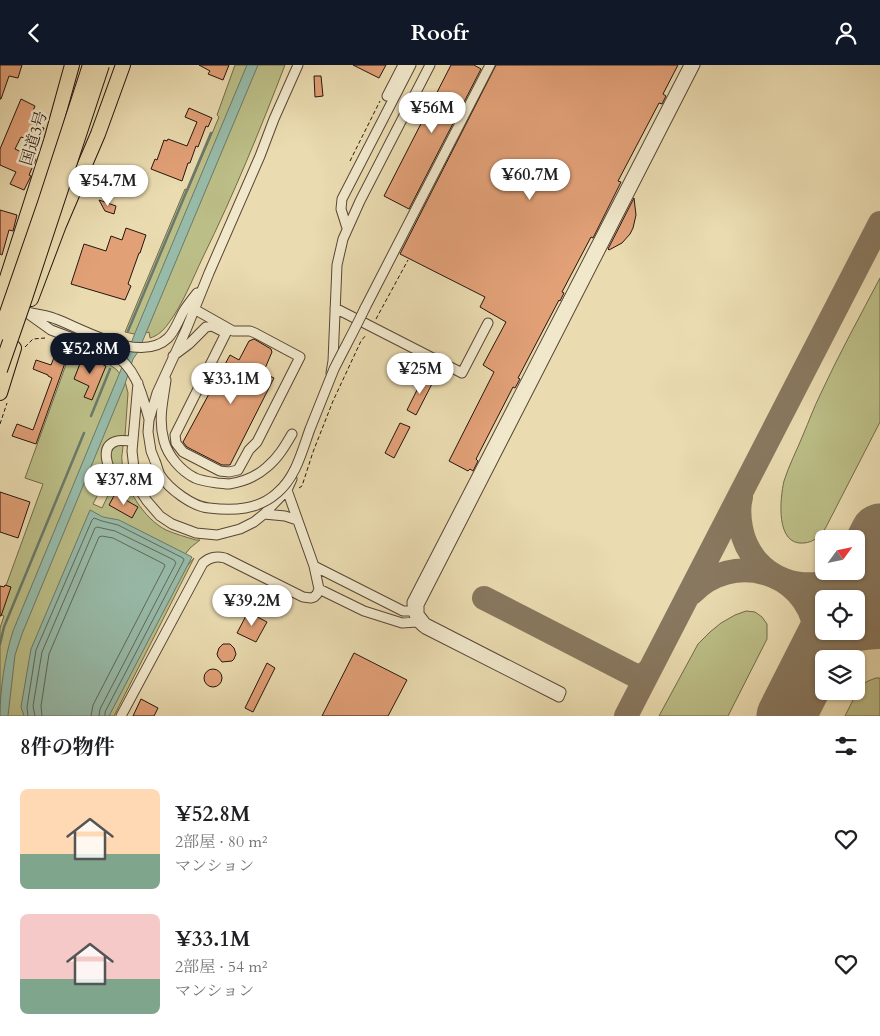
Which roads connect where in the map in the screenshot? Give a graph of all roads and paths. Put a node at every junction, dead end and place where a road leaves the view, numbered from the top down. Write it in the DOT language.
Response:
graph roads {
  1 [pos="72,65"];
  2 [pos="85,65"];
  3 [pos="90,65"];
  4 [pos="102,65"];
  5 [pos="113,65"];
  6 [pos="118,65"];
  7 [pos="123,65"];
  8 [pos="292,65"];
  9 [pos="298,65"];
  10 [pos="403,65"];
  11 [pos="411,65"];
  12 [pos="430,65"];
  13 [pos="490,65"];
  14 [pos="689,65"];
  15 [pos="695,65"];
  16 [pos="385,96"];
  17 [pos="102,99"];
  18 [pos="283,99"];
  19 [pos="350,161"];
  20 [pos="45,203"];
  21 [pos="347,227"];
  22 [pos="408,260"];
  23 [pos="206,281"];
  24 [pos="0,306"];
  25 [pos="25,308"];
  26 [pos="335,308"];
  27 [pos="194,309"];
  28 [pos="488,323"];
  29 [pos="371,328"];
  30 [pos="0,333"];
  31 [pos="48,337"];
  32 [pos="25,347"];
  33 [pos="173,356"];
  34 [pos="168,368"];
  35 [pos="0,370"];
  36 [pos="138,383"];
  37 [pos="4,396"];
  38 [pos="149,420"];
  39 [pos="0,424"];
  40 [pos="292,434"];
  41 [pos="132,441"];
  42 [pos="115,482"];
  43 [pos="288,492"];
  44 [pos="264,514"];
  45 [pos="297,520"];
  46 [pos="314,566"];
  47 [pos="319,589"];
  48 [pos="413,611"];
  49 [pos="417,622"];
  50 [pos="121,716"];
  1 -- 24 [label="highway, 国道3号"];
  2 -- 20 [label="highway, bridge"];
  3 -- 20 [label="highway, bridge"];
  4 -- 25 [label="highway, bridge"];
  5 -- 17 [label="highway"];
  6 -- 17 [label="highway"];
  7 -- 25 [label="highway"];
  8 -- 18 [label="street"];
  9 -- 18 [label="street"];
  10 -- 16 [label="street"];
  11 -- 21 [label="street"];
  12 -- 21 [label="street"];
  13 -- 38 [label="street, bridge"];
  14 -- 48 [label="street"];
  15 -- 49 [label="street"];
  16 -- 19 [label="path"];
  17 -- 25 [label="highway, bridge"];
  18 -- 23 [label="street"];
  20 -- 30 [label="highway, bridge"];
  21 -- 26 [label="street"];
  22 -- 29 [label="path"];
  23 -- 25 [label="street"];
  23 -- 27 [label="street"];
  24 -- 25 [label="street"];
  25 -- 35 [label="highway, bridge"];
  25 -- 36 [label="street"];
  25 -- 37 [label="highway"];
  26 -- 29 [label="street"];
  26 -- 43 [label="street"];
  27 -- 33 [label="street"];
  27 -- 33 [label="street"];
  28 -- 29 [label="street"];
  29 -- 43 [label="path"];
  31 -- 32 [label="path"];
  33 -- 34 [label="street"];
  34 -- 38 [label="street"];
  34 -- 40 [label="street"];
  36 -- 38 [label="street"];
  36 -- 41 [label="street"];
  37 -- 39 [label="path"];
  41 -- 42 [label="street"];
  41 -- 44 [label="street"];
  43 -- 44 [label="street"];
  43 -- 45 [label="street"];
  44 -- 45 [label="street"];
  45 -- 46 [label="street"];
  46 -- 47 [label="street"];
  46 -- 48 [label="street"];
  47 -- 49 [label="street"];
  47 -- 50 [label="street"];
  48 -- 49 [label="street"];
}
